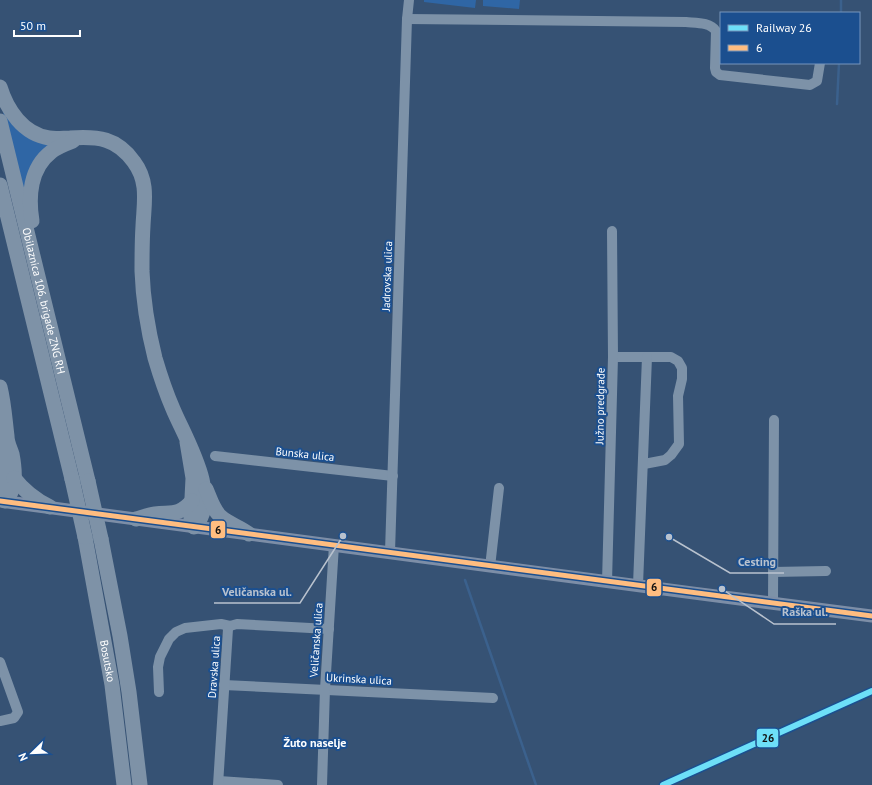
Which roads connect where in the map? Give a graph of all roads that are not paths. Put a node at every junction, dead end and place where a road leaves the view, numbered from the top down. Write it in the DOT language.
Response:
graph roads {
  1 [pos="409,0"];
  2 [pos="407,18"];
  3 [pos="820,64"];
  4 [pos="0,87"];
  5 [pos="0,121"];
  6 [pos="82,137"];
  7 [pos="0,184"];
  8 [pos="0,217"];
  9 [pos="612,231"];
  10 [pos="14,243"];
  11 [pos="33,254"];
  12 [pos="613,357"];
  13 [pos="647,357"];
  14 [pos="0,387"];
  15 [pos="774,420"];
  16 [pos="188,442"];
  17 [pos="215,456"];
  18 [pos="644,464"];
  19 [pos="393,476"];
  20 [pos="5,478"];
  21 [pos="203,482"];
  22 [pos="499,488"];
  23 [pos="2,501"];
  24 [pos="192,501"];
  25 [pos="50,508"];
  26 [pos="136,519"];
  27 [pos="194,527"];
  28 [pos="249,534"];
  29 [pos="85,537"];
  30 [pos="101,539"];
  31 [pos="334,545"];
  32 [pos="390,552"];
  33 [pos="490,567"];
  34 [pos="826,571"];
  35 [pos="773,572"];
  36 [pos="607,582"];
  37 [pos="638,585"];
  38 [pos="773,603"];
  39 [pos="872,616"];
  40 [pos="230,626"];
  41 [pos="329,629"];
  42 [pos="0,662"];
  43 [pos="224,685"];
  44 [pos="325,689"];
  45 [pos="159,692"];
  46 [pos="493,698"];
  47 [pos="0,721"];
  48 [pos="218,783"];
  49 [pos="124,785"];
  50 [pos="140,785"];
  51 [pos="278,785"];
  52 [pos="322,785"];
  1 -- 2 [label="street, Jadrovska ulica"];
  2 -- 3 [label="street"];
  2 -- 19 [label="street, Jadrovska ulica"];
  4 -- 6 [label="highway"];
  5 -- 11 [label="highway, Obilaznica 106. brigade ZNG RH"];
  6 -- 11 [label="highway"];
  6 -- 16 [label="highway"];
  7 -- 10 [label="highway, Obilaznica 106. brigade ZNG RH"];
  8 -- 10 [label="highway"];
  9 -- 12 [label="street, Južno predgrađe"];
  10 -- 29 [label="highway, Obilaznica 106. brigade ZNG RH, bridge"];
  11 -- 30 [label="highway, Obilaznica 106. brigade ZNG RH, bridge"];
  12 -- 13 [label="street"];
  12 -- 36 [label="street, Južno predgrađe"];
  13 -- 18 [label="street"];
  13 -- 18 [label="street"];
  14 -- 20 [label="highway"];
  15 -- 35 [label="street"];
  16 -- 21 [label="highway"];
  16 -- 24 [label="highway"];
  17 -- 19 [label="street, Bunska ulica"];
  18 -- 37 [label="street"];
  19 -- 32 [label="street, Jadrovska ulica"];
  20 -- 23 [label="highway"];
  20 -- 25 [label="highway"];
  21 -- 27 [label="highway"];
  21 -- 28 [label="highway"];
  22 -- 33 [label="street"];
  23 -- 25 [label="main road"];
  24 -- 26 [label="highway"];
  24 -- 27 [label="highway"];
  25 -- 26 [label="main road"];
  26 -- 27 [label="main road"];
  27 -- 28 [label="main road"];
  28 -- 31 [label="main road"];
  29 -- 49 [label="highway, Bosutsko"];
  30 -- 50 [label="highway, Bosutsko"];
  31 -- 32 [label="main road"];
  31 -- 41 [label="street, Veličanska ulica"];
  32 -- 33 [label="main road"];
  33 -- 36 [label="main road"];
  34 -- 35 [label="street"];
  35 -- 38 [label="street"];
  36 -- 37 [label="main road"];
  37 -- 38 [label="main road"];
  38 -- 39 [label="main road"];
  40 -- 41 [label="street, Dravska ulica"];
  40 -- 43 [label="street, Dravska ulica"];
  40 -- 45 [label="street"];
  41 -- 44 [label="street, Veličanska ulica"];
  42 -- 47 [label="street"];
  43 -- 44 [label="street, Ukrinska ulica"];
  43 -- 48 [label="street, Dravska ulica"];
  44 -- 46 [label="street, Ukrinska ulica"];
  44 -- 52 [label="street, Veličanska ulica"];
  48 -- 51 [label="street"];
}
